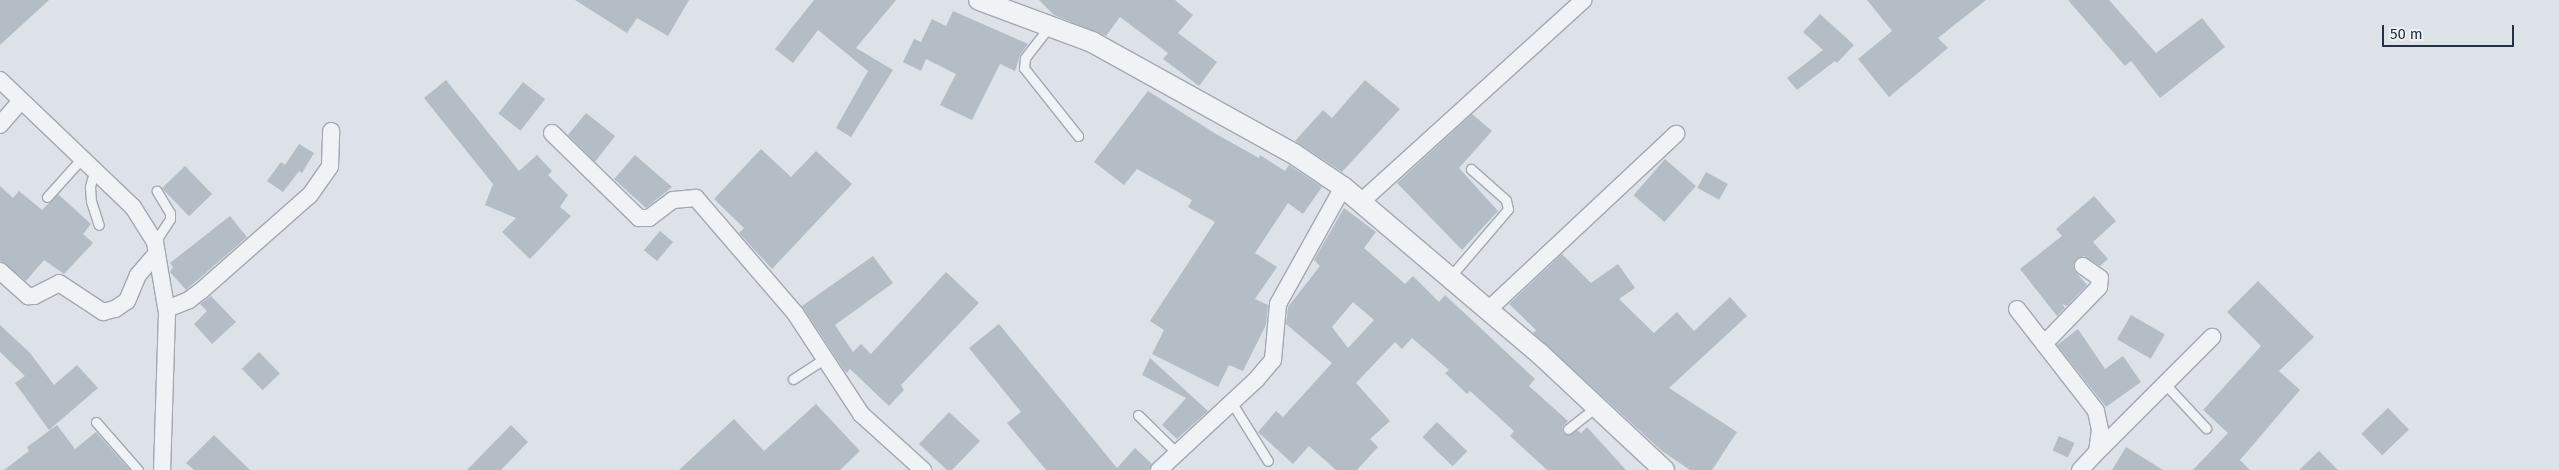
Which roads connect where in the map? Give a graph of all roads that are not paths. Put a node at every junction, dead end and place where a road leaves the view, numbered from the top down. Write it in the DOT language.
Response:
graph roads {
  1 [pos="1584,0"];
  2 [pos="988,2"];
  3 [pos="1049,27"];
  4 [pos="0,80"];
  5 [pos="20,102"];
  6 [pos="0,125"];
  7 [pos="331,131"];
  8 [pos="552,133"];
  9 [pos="1676,134"];
  10 [pos="1078,136"];
  11 [pos="89,163"];
  12 [pos="1471,169"];
  13 [pos="1343,187"];
  14 [pos="157,191"];
  15 [pos="47,197"];
  16 [pos="1362,201"];
  17 [pos="99,225"];
  18 [pos="156,247"];
  19 [pos="2083,266"];
  20 [pos="0,271"];
  21 [pos="1450,278"];
  22 [pos="167,309"];
  23 [pos="2017,309"];
  24 [pos="1488,310"];
  25 [pos="2212,337"];
  26 [pos="2044,344"];
  27 [pos="825,358"];
  28 [pos="793,379"];
  29 [pos="2166,386"];
  30 [pos="1232,403"];
  31 [pos="1596,407"];
  32 [pos="1138,415"];
  33 [pos="96,422"];
  34 [pos="2206,428"];
  35 [pos="1568,429"];
  36 [pos="2097,452"];
  37 [pos="1178,453"];
  38 [pos="1268,461"];
  39 [pos="1164,468"];
  40 [pos="138,470"];
  41 [pos="162,470"];
  42 [pos="923,470"];
  43 [pos="1664,470"];
  44 [pos="2080,470"];
  1 -- 16 [label="street"];
  2 -- 3 [label="street"];
  3 -- 10 [label="lane"];
  3 -- 13 [label="street"];
  4 -- 5 [label="street"];
  5 -- 6 [label="street"];
  5 -- 11 [label="street"];
  7 -- 22 [label="street"];
  8 -- 27 [label="street"];
  9 -- 24 [label="street"];
  11 -- 15 [label="lane"];
  11 -- 17 [label="lane"];
  11 -- 18 [label="street"];
  12 -- 21 [label="lane"];
  13 -- 16 [label="street"];
  13 -- 30 [label="street"];
  14 -- 18 [label="lane"];
  16 -- 21 [label="street"];
  18 -- 20 [label="street"];
  18 -- 22 [label="street"];
  19 -- 26 [label="street"];
  21 -- 24 [label="street"];
  22 -- 41 [label="street"];
  23 -- 26 [label="street"];
  24 -- 31 [label="street"];
  25 -- 29 [label="street"];
  26 -- 36 [label="street"];
  27 -- 28 [label="lane"];
  27 -- 42 [label="street"];
  29 -- 34 [label="lane"];
  29 -- 36 [label="street"];
  30 -- 37 [label="street"];
  30 -- 38 [label="lane"];
  31 -- 35 [label="lane"];
  31 -- 43 [label="street"];
  32 -- 37 [label="lane"];
  33 -- 40 [label="lane"];
  36 -- 44 [label="street"];
  37 -- 39 [label="street"];
}
